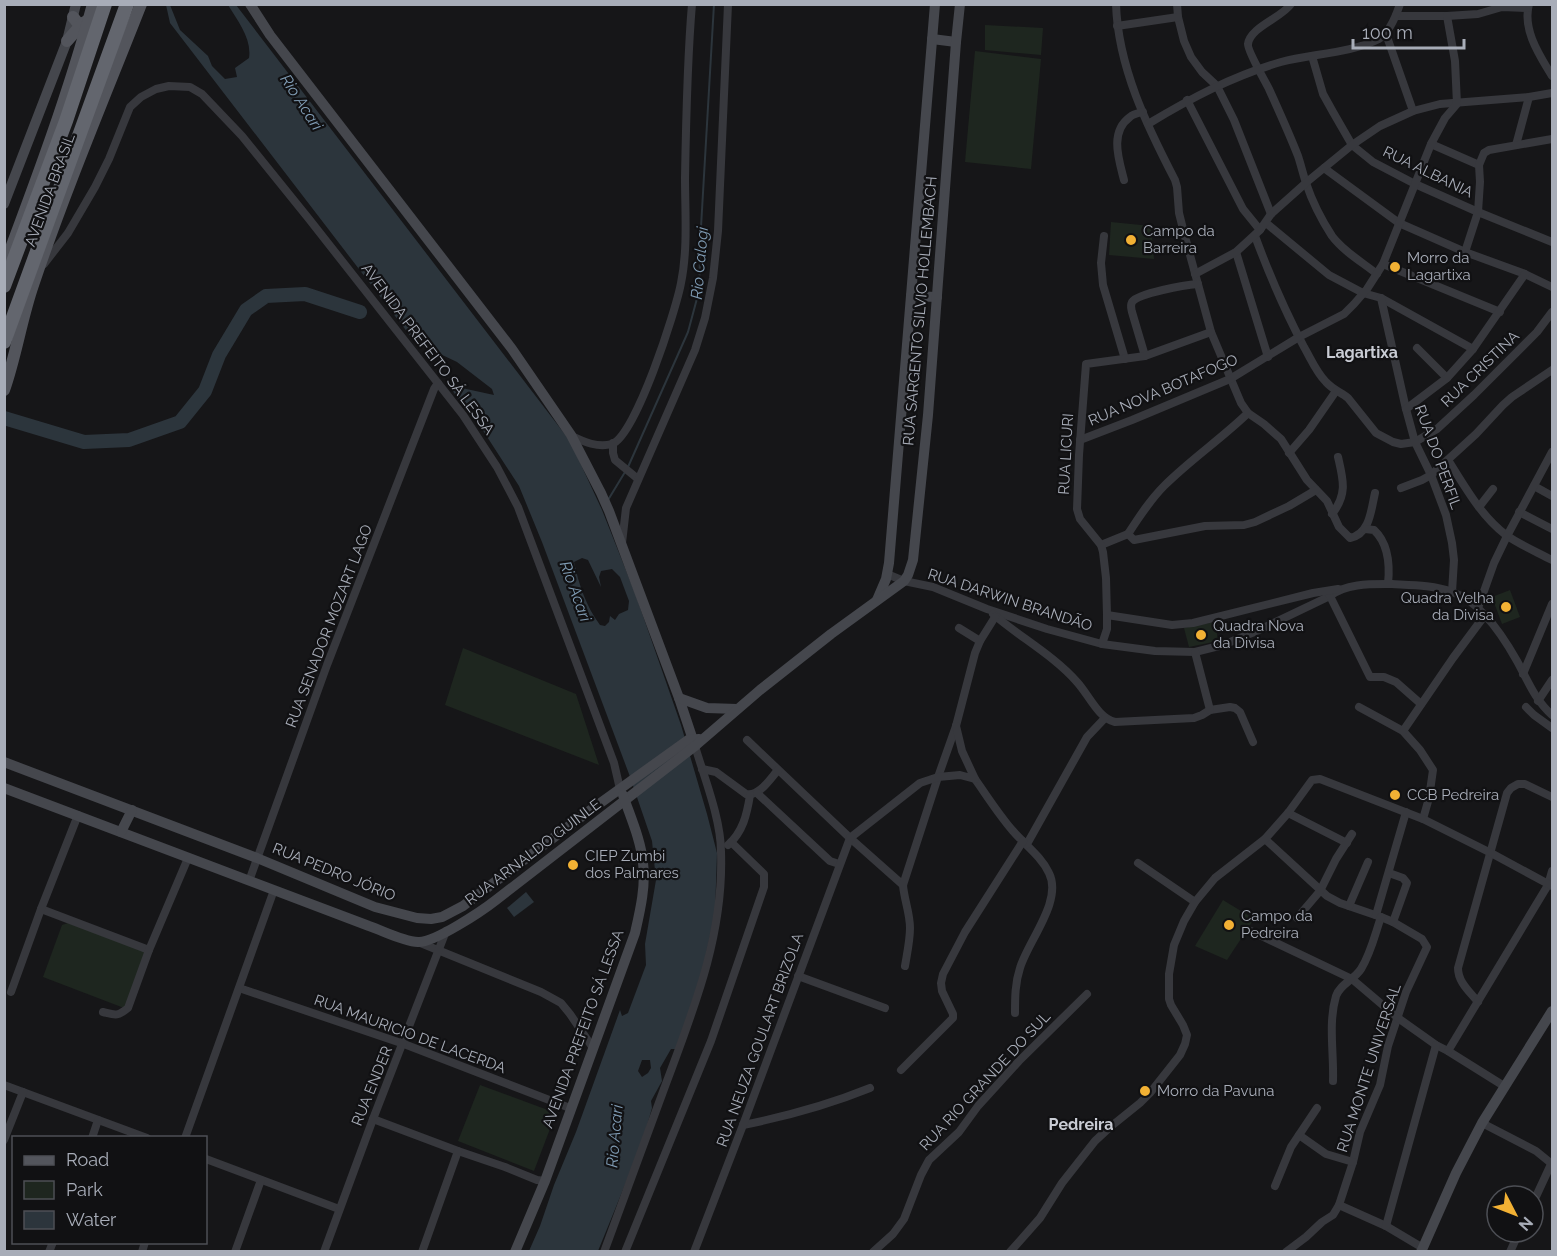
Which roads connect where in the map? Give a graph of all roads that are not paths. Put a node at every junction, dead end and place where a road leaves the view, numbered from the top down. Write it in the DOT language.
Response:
graph roads {
  1 [pos="93,4"];
  2 [pos="105,4"];
  3 [pos="127,4"];
  4 [pos="141,4"];
  5 [pos="250,4"];
  6 [pos="692,4"];
  7 [pos="728,4"];
  8 [pos="934,4"];
  9 [pos="960,4"];
  10 [pos="1116,4"];
  11 [pos="1177,4"];
  12 [pos="1291,4"];
  13 [pos="1400,4"];
  14 [pos="1528,6"];
  15 [pos="80,16"];
  16 [pos="1396,16"];
  17 [pos="1447,16"];
  18 [pos="1178,18"];
  19 [pos="1117,26"];
  20 [pos="1386,34"];
  21 [pos="932,39"];
  22 [pos="67,41"];
  23 [pos="956,42"];
  24 [pos="1312,56"];
  25 [pos="1260,69"];
  26 [pos="1552,76"];
  27 [pos="1217,86"];
  28 [pos="1552,93"];
  29 [pos="1529,98"];
  30 [pos="1187,100"];
  31 [pos="1457,104"];
  32 [pos="1413,111"];
  33 [pos="1143,112"];
  34 [pos="1148,124"];
  35 [pos="1552,139"];
  36 [pos="1431,144"];
  37 [pos="1352,145"];
  38 [pos="1516,146"];
  39 [pos="1479,165"];
  40 [pos="1324,168"];
  41 [pos="1124,180"];
  42 [pos="1306,183"];
  43 [pos="1415,184"];
  44 [pos="4,204"];
  45 [pos="1478,212"];
  46 [pos="1271,214"];
  47 [pos="1399,223"];
  48 [pos="1260,230"];
  49 [pos="1104,236"];
  50 [pos="4,242"];
  51 [pos="1552,242"];
  52 [pos="1236,252"];
  53 [pos="1465,252"];
  54 [pos="7,260"];
  55 [pos="1383,264"];
  56 [pos="38,272"];
  57 [pos="1195,274"];
  58 [pos="1377,274"];
  59 [pos="1525,274"];
  60 [pos="1198,284"];
  61 [pos="4,286"];
  62 [pos="1552,287"];
  63 [pos="1363,292"];
  64 [pos="910,296"];
  65 [pos="937,297"];
  66 [pos="1381,298"];
  67 [pos="1500,312"];
  68 [pos="1552,312"];
  69 [pos="1211,332"];
  70 [pos="1299,337"];
  71 [pos="4,342"];
  72 [pos="1417,348"];
  73 [pos="1473,349"];
  74 [pos="1145,356"];
  75 [pos="1268,357"];
  76 [pos="1125,359"];
  77 [pos="1552,370"];
  78 [pos="1446,378"];
  79 [pos="1230,379"];
  80 [pos="438,383"];
  81 [pos="4,390"];
  82 [pos="1336,392"];
  83 [pos="1406,409"];
  84 [pos="1248,413"];
  85 [pos="571,435"];
  86 [pos="1080,440"];
  87 [pos="1415,442"];
  88 [pos="613,443"];
  89 [pos="1552,452"];
  90 [pos="1289,453"];
  91 [pos="1338,457"];
  92 [pos="1448,460"];
  93 [pos="1550,461"];
  94 [pos="1431,475"];
  95 [pos="638,479"];
  96 [pos="1534,486"];
  97 [pos="1401,488"];
  98 [pos="1493,489"];
  99 [pos="1316,490"];
  100 [pos="1375,493"];
  101 [pos="1552,496"];
  102 [pos="1479,507"];
  103 [pos="1519,512"];
  104 [pos="1332,514"];
  105 [pos="1365,529"];
  106 [pos="1552,530"];
  107 [pos="1128,534"];
  108 [pos="1508,536"];
  109 [pos="1101,544"];
  110 [pos="622,545"];
  111 [pos="1552,560"];
  112 [pos="887,574"];
  113 [pos="904,580"];
  114 [pos="1388,584"];
  115 [pos="1339,589"];
  116 [pos="1452,592"];
  117 [pos="1330,596"];
  118 [pos="875,603"];
  119 [pos="1552,604"];
  120 [pos="1478,608"];
  121 [pos="987,609"];
  122 [pos="1107,615"];
  123 [pos="1485,615"];
  124 [pos="995,617"];
  125 [pos="959,628"];
  126 [pos="980,641"];
  127 [pos="1102,644"];
  128 [pos="1195,652"];
  129 [pos="1523,674"];
  130 [pos="1552,680"];
  131 [pos="679,698"];
  132 [pos="1538,700"];
  133 [pos="1421,704"];
  134 [pos="1359,706"];
  135 [pos="1526,707"];
  136 [pos="737,709"];
  137 [pos="1210,710"];
  138 [pos="1552,715"];
  139 [pos="1105,718"];
  140 [pos="956,726"];
  141 [pos="1552,728"];
  142 [pos="1403,731"];
  143 [pos="747,740"];
  144 [pos="694,742"];
  145 [pos="1253,742"];
  146 [pos="4,762"];
  147 [pos="702,769"];
  148 [pos="778,770"];
  149 [pos="938,777"];
  150 [pos="975,779"];
  151 [pos="624,786"];
  152 [pos="4,788"];
  153 [pos="754,794"];
  154 [pos="1552,796"];
  155 [pos="628,798"];
  156 [pos="132,810"];
  157 [pos="1406,812"];
  158 [pos="1288,813"];
  159 [pos="608,814"];
  160 [pos="78,815"];
  161 [pos="1423,819"];
  162 [pos="632,822"];
  163 [pos="121,832"];
  164 [pos="1352,834"];
  165 [pos="850,838"];
  166 [pos="1264,839"];
  167 [pos="731,842"];
  168 [pos="1025,843"];
  169 [pos="1347,843"];
  170 [pos="722,849"];
  171 [pos="1491,853"];
  172 [pos="188,858"];
  173 [pos="257,858"];
  174 [pos="1368,862"];
  175 [pos="1138,863"];
  176 [pos="839,864"];
  177 [pos="1552,871"];
  178 [pos="1389,873"];
  179 [pos="249,881"];
  180 [pos="903,885"];
  181 [pos="1550,885"];
  182 [pos="274,890"];
  183 [pos="1320,891"];
  184 [pos="1195,902"];
  185 [pos="1349,906"];
  186 [pos="375,907"];
  187 [pos="41,909"];
  188 [pos="1378,916"];
  189 [pos="1297,918"];
  190 [pos="1393,922"];
  191 [pos="369,926"];
  192 [pos="446,931"];
  193 [pos="1251,931"];
  194 [pos="417,942"];
  195 [pos="149,950"];
  196 [pos="438,951"];
  197 [pos="905,966"];
  198 [pos="798,976"];
  199 [pos="1352,978"];
  200 [pos="239,988"];
  201 [pos="11,992"];
  202 [pos="1087,994"];
  203 [pos="1478,1002"];
  204 [pos="885,1008"];
  205 [pos="1552,1011"];
  206 [pos="103,1012"];
  207 [pos="1015,1013"];
  208 [pos="1398,1018"];
  209 [pos="404,1044"];
  210 [pos="1436,1045"];
  211 [pos="593,1048"];
  212 [pos="1448,1051"];
  213 [pos="902,1070"];
  214 [pos="1333,1081"];
  215 [pos="4,1085"];
  216 [pos="1504,1086"];
  217 [pos="870,1088"];
  218 [pos="23,1092"];
  219 [pos="570,1108"];
  220 [pos="1317,1108"];
  221 [pos="373,1119"];
  222 [pos="98,1120"];
  223 [pos="1482,1123"];
  224 [pos="743,1125"];
  225 [pos="1299,1135"];
  226 [pos="92,1136"];
  227 [pos="144,1136"];
  228 [pos="184,1136"];
  229 [pos="4,1140"];
  230 [pos="458,1151"];
  231 [pos="207,1159"];
  232 [pos="1353,1162"];
  233 [pos="1552,1163"];
  234 [pos="261,1180"];
  235 [pos="545,1181"];
  236 [pos="1542,1184"];
  237 [pos="1275,1186"];
  238 [pos="1339,1205"];
  239 [pos="339,1209"];
  240 [pos="1386,1226"];
  241 [pos="1422,1250"];
  242 [pos="235,1251"];
  243 [pos="324,1251"];
  244 [pos="422,1251"];
  245 [pos="515,1251"];
  246 [pos="604,1251"];
  247 [pos="625,1251"];
  248 [pos="694,1251"];
  249 [pos="873,1251"];
  250 [pos="1010,1251"];
  251 [pos="1287,1251"];
  1 -- 15 [label="main road, AVENIDA BRASIL"];
  2 -- 61 [label="highway, AVENIDA BRASIL"];
  3 -- 71 [label="highway, AVENIDA BRASIL"];
  4 -- 56 [label="main road, AVENIDA BRASIL"];
  5 -- 85 [label="main road"];
  6 -- 88 [label="street"];
  7 -- 95 [label="street"];
  8 -- 21 [label="main road, RUA SARGENTO SILVIO HOLLEMBACH"];
  9 -- 23 [label="main road, RUA SARGENTO SILVIO HOLLEMBACH"];
  10 -- 19 [label="street"];
  11 -- 18 [label="street"];
  12 -- 25 [label="street"];
  13 -- 16 [label="street"];
  14 -- 17 [label="street"];
  14 -- 26 [label="street"];
  15 -- 22 [label="main road"];
  15 -- 54 [label="main road, AVENIDA BRASIL"];
  16 -- 17 [label="street"];
  16 -- 20 [label="street"];
  17 -- 31 [label="street"];
  18 -- 19 [label="street"];
  18 -- 27 [label="street"];
  19 -- 33 [label="street"];
  20 -- 24 [label="street"];
  20 -- 32 [label="street"];
  21 -- 23 [label="main road"];
  21 -- 64 [label="main road, RUA SARGENTO SILVIO HOLLEMBACH"];
  22 -- 44 [label="main road"];
  23 -- 65 [label="main road, RUA SARGENTO SILVIO HOLLEMBACH"];
  24 -- 25 [label="street"];
  24 -- 37 [label="street, RUA ALBANIA"];
  25 -- 27 [label="street"];
  25 -- 42 [label="street"];
  27 -- 30 [label="street"];
  27 -- 46 [label="street"];
  28 -- 29 [label="street"];
  29 -- 31 [label="street"];
  29 -- 38 [label="street"];
  30 -- 34 [label="street"];
  30 -- 48 [label="street"];
  31 -- 32 [label="street"];
  31 -- 36 [label="street, RUA NOVA BOTAFOGO"];
  32 -- 37 [label="street"];
  33 -- 34 [label="street"];
  33 -- 41 [label="street"];
  34 -- 57 [label="street"];
  35 -- 38 [label="street"];
  36 -- 39 [label="street"];
  36 -- 43 [label="street, RUA NOVA BOTAFOGO"];
  37 -- 40 [label="street"];
  37 -- 43 [label="street, RUA ALBANIA"];
  38 -- 39 [label="street"];
  39 -- 45 [label="street"];
  40 -- 42 [label="street"];
  40 -- 47 [label="street"];
  42 -- 46 [label="street"];
  42 -- 58 [label="street"];
  43 -- 45 [label="street, RUA ALBANIA"];
  43 -- 47 [label="street, RUA NOVA BOTAFOGO"];
  45 -- 51 [label="street, RUA ALBANIA"];
  45 -- 53 [label="street"];
  46 -- 48 [label="street"];
  47 -- 53 [label="street"];
  47 -- 55 [label="street, RUA NOVA BOTAFOGO"];
  48 -- 52 [label="street"];
  48 -- 63 [label="street"];
  48 -- 70 [label="street"];
  49 -- 76 [label="street"];
  50 -- 54 [label="main road"];
  52 -- 57 [label="street"];
  52 -- 75 [label="street"];
  53 -- 59 [label="street"];
  55 -- 58 [label="street, RUA NOVA BOTAFOGO"];
  55 -- 67 [label="street"];
  56 -- 80 [label="street, AVENIDA PREFEITO SÁ LESSA"];
  56 -- 81 [label="main road, AVENIDA BRASIL"];
  57 -- 60 [label="street"];
  58 -- 63 [label="street, RUA NOVA BOTAFOGO"];
  59 -- 62 [label="street"];
  59 -- 67 [label="street"];
  60 -- 69 [label="street"];
  60 -- 74 [label="street"];
  63 -- 66 [label="street"];
  63 -- 70 [label="street, RUA NOVA BOTAFOGO"];
  64 -- 65 [label="main road"];
  64 -- 112 [label="main road, RUA SARGENTO SILVIO HOLLEMBACH"];
  65 -- 113 [label="main road, RUA SARGENTO SILVIO HOLLEMBACH"];
  66 -- 73 [label="street"];
  66 -- 83 [label="street, RUA DO PERFIL"];
  67 -- 73 [label="street"];
  68 -- 87 [label="street, RUA CRISTINA"];
  69 -- 74 [label="street"];
  69 -- 79 [label="street"];
  70 -- 75 [label="street, RUA NOVA BOTAFOGO"];
  70 -- 82 [label="street"];
  72 -- 78 [label="street"];
  73 -- 78 [label="street"];
  74 -- 76 [label="street"];
  75 -- 79 [label="street, RUA NOVA BOTAFOGO"];
  76 -- 86 [label="street, RUA LICURI"];
  77 -- 92 [label="street"];
  78 -- 83 [label="street"];
  79 -- 84 [label="street"];
  79 -- 86 [label="street, RUA NOVA BOTAFOGO"];
  80 -- 151 [label="street, AVENIDA PREFEITO SÁ LESSA"];
  80 -- 173 [label="street, RUA SENADOR MOZART LAGO"];
  82 -- 87 [label="street"];
  82 -- 90 [label="street"];
  83 -- 87 [label="street, RUA DO PERFIL"];
  84 -- 90 [label="street"];
  84 -- 107 [label="street"];
  85 -- 88 [label="street"];
  85 -- 110 [label="main road"];
  86 -- 109 [label="street, RUA LICURI"];
  87 -- 94 [label="street, RUA DO PERFIL"];
  88 -- 95 [label="street"];
  89 -- 93 [label="street"];
  90 -- 99 [label="street"];
  91 -- 104 [label="street"];
  92 -- 94 [label="street"];
  92 -- 102 [label="street"];
  93 -- 96 [label="street"];
  94 -- 97 [label="street"];
  94 -- 116 [label="street, RUA DO PERFIL"];
  95 -- 110 [label="street"];
  96 -- 101 [label="street"];
  96 -- 103 [label="street"];
  98 -- 102 [label="street"];
  99 -- 104 [label="street"];
  99 -- 107 [label="street"];
  100 -- 105 [label="street"];
  102 -- 108 [label="street"];
  103 -- 106 [label="street"];
  103 -- 108 [label="street"];
  104 -- 105 [label="street"];
  105 -- 114 [label="street"];
  107 -- 109 [label="street"];
  108 -- 111 [label="street"];
  108 -- 120 [label="street"];
  109 -- 122 [label="street"];
  110 -- 131 [label="main road"];
  112 -- 113 [label="street, RUA DARWIN BRANDÃO"];
  112 -- 118 [label="main road, RUA SARGENTO SILVIO HOLLEMBACH"];
  113 -- 118 [label="main road"];
  113 -- 121 [label="street, RUA DARWIN BRANDÃO"];
  114 -- 115 [label="street"];
  114 -- 116 [label="street"];
  115 -- 117 [label="street, RUA DARWIN BRANDÃO"];
  115 -- 122 [label="street"];
  116 -- 120 [label="street"];
  117 -- 128 [label="street, RUA DARWIN BRANDÃO"];
  117 -- 133 [label="street"];
  118 -- 136 [label="main road"];
  119 -- 129 [label="street"];
  120 -- 123 [label="street"];
  121 -- 124 [label="street"];
  121 -- 127 [label="street, RUA DARWIN BRANDÃO"];
  122 -- 127 [label="street"];
  123 -- 129 [label="street"];
  123 -- 133 [label="street"];
  124 -- 126 [label="street"];
  124 -- 139 [label="street"];
  125 -- 126 [label="street"];
  126 -- 140 [label="street"];
  127 -- 128 [label="street, RUA DARWIN BRANDÃO"];
  128 -- 137 [label="street"];
  129 -- 132 [label="street"];
  130 -- 132 [label="street"];
  131 -- 136 [label="main road"];
  131 -- 144 [label="main road"];
  132 -- 138 [label="street"];
  133 -- 142 [label="street"];
  134 -- 142 [label="street"];
  135 -- 141 [label="street"];
  136 -- 144 [label="main road"];
  137 -- 139 [label="street"];
  137 -- 145 [label="street"];
  139 -- 168 [label="street"];
  140 -- 149 [label="street"];
  140 -- 150 [label="street"];
  142 -- 161 [label="street"];
  143 -- 148 [label="street"];
  144 -- 147 [label="street"];
  144 -- 151 [label="main road"];
  144 -- 155 [label="main road"];
  146 -- 156 [label="main road, RUA PEDRO JÓRIO"];
  147 -- 153 [label="street"];
  147 -- 170 [label="street"];
  148 -- 153 [label="street"];
  148 -- 165 [label="street"];
  149 -- 150 [label="street"];
  149 -- 165 [label="street"];
  149 -- 180 [label="street"];
  150 -- 168 [label="street"];
  151 -- 155 [label="main road, AVENIDA PREFEITO SÁ LESSA"];
  151 -- 186 [label="main road, RUA PEDRO JÓRIO"];
  152 -- 160 [label="main road"];
  153 -- 167 [label="street"];
  153 -- 176 [label="street"];
  154 -- 171 [label="street"];
  155 -- 159 [label="main road, RUA ARNALDO GUINLE"];
  155 -- 162 [label="main road, AVENIDA PREFEITO SÁ LESSA"];
  156 -- 163 [label="main road"];
  156 -- 173 [label="main road, RUA PEDRO JÓRIO"];
  157 -- 158 [label="street"];
  157 -- 161 [label="street"];
  157 -- 178 [label="street"];
  158 -- 166 [label="street"];
  158 -- 169 [label="street"];
  159 -- 162 [label="main road"];
  159 -- 192 [label="main road, RUA ARNALDO GUINLE"];
  160 -- 163 [label="main road"];
  160 -- 187 [label="street"];
  161 -- 171 [label="street"];
  162 -- 211 [label="main road, AVENIDA PREFEITO SÁ LESSA"];
  163 -- 172 [label="main road"];
  164 -- 169 [label="street"];
  165 -- 176 [label="street, RUA NEUZA GOULART BRIZOLA"];
  165 -- 180 [label="street"];
  166 -- 183 [label="street"];
  166 -- 184 [label="street"];
  167 -- 170 [label="street"];
  167 -- 247 [label="street"];
  168 -- 207 [label="street"];
  168 -- 213 [label="street"];
  169 -- 183 [label="street"];
  170 -- 246 [label="street"];
  171 -- 181 [label="street"];
  171 -- 203 [label="street"];
  172 -- 179 [label="main road"];
  172 -- 195 [label="street"];
  173 -- 179 [label="street, RUA SENADOR MOZART LAGO"];
  173 -- 186 [label="main road, RUA PEDRO JÓRIO"];
  174 -- 185 [label="street"];
  175 -- 184 [label="street"];
  176 -- 198 [label="street, RUA NEUZA GOULART BRIZOLA"];
  177 -- 181 [label="street"];
  178 -- 188 [label="street"];
  178 -- 190 [label="street"];
  179 -- 182 [label="main road"];
  180 -- 197 [label="street"];
  181 -- 203 [label="street"];
  182 -- 191 [label="main road"];
  182 -- 200 [label="street"];
  183 -- 185 [label="street"];
  183 -- 189 [label="street"];
  184 -- 250 [label="street"];
  185 -- 188 [label="street"];
  186 -- 191 [label="main road"];
  187 -- 195 [label="street"];
  187 -- 201 [label="street"];
  188 -- 190 [label="street"];
  188 -- 199 [label="street"];
  190 -- 208 [label="street, RUA MONTE UNIVERSAL"];
  191 -- 194 [label="main road"];
  192 -- 194 [label="main road, RUA ARNALDO GUINLE"];
  192 -- 196 [label="street, RUA ENDER"];
  193 -- 199 [label="street"];
  194 -- 196 [label="street"];
  195 -- 206 [label="street"];
  196 -- 209 [label="street, RUA ENDER"];
  196 -- 211 [label="street"];
  198 -- 204 [label="street"];
  198 -- 224 [label="street, RUA NEUZA GOULART BRIZOLA"];
  199 -- 208 [label="street"];
  199 -- 214 [label="street"];
  200 -- 209 [label="street, RUA MAURICIO DE LACERDA"];
  200 -- 228 [label="street"];
  202 -- 249 [label="street, RUA RIO GRANDE DO SUL"];
  203 -- 212 [label="street"];
  205 -- 216 [label="main road"];
  208 -- 210 [label="street"];
  208 -- 232 [label="street, RUA MONTE UNIVERSAL"];
  209 -- 219 [label="street, RUA MAURICIO DE LACERDA"];
  209 -- 221 [label="street, RUA ENDER"];
  210 -- 212 [label="street"];
  210 -- 240 [label="street"];
  211 -- 219 [label="main road, AVENIDA PREFEITO SÁ LESSA"];
  212 -- 216 [label="street"];
  215 -- 218 [label="street"];
  216 -- 223 [label="main road"];
  217 -- 224 [label="street"];
  218 -- 222 [label="street"];
  218 -- 229 [label="street"];
  219 -- 235 [label="main road, AVENIDA PREFEITO SÁ LESSA"];
  220 -- 225 [label="street"];
  221 -- 230 [label="street"];
  221 -- 239 [label="street, RUA ENDER"];
  222 -- 226 [label="street"];
  222 -- 227 [label="street"];
  223 -- 233 [label="street"];
  223 -- 241 [label="main road"];
  224 -- 248 [label="street, RUA NEUZA GOULART BRIZOLA"];
  225 -- 232 [label="street"];
  225 -- 237 [label="street"];
  230 -- 235 [label="street"];
  230 -- 244 [label="street"];
  231 -- 234 [label="street"];
  232 -- 238 [label="street, RUA MONTE UNIVERSAL"];
  233 -- 236 [label="street"];
  234 -- 239 [label="street"];
  234 -- 242 [label="street"];
  235 -- 245 [label="main road, AVENIDA PREFEITO SÁ LESSA"];
  238 -- 240 [label="street"];
  238 -- 251 [label="street"];
  239 -- 243 [label="street, RUA ENDER"];
  240 -- 241 [label="street"];
}
